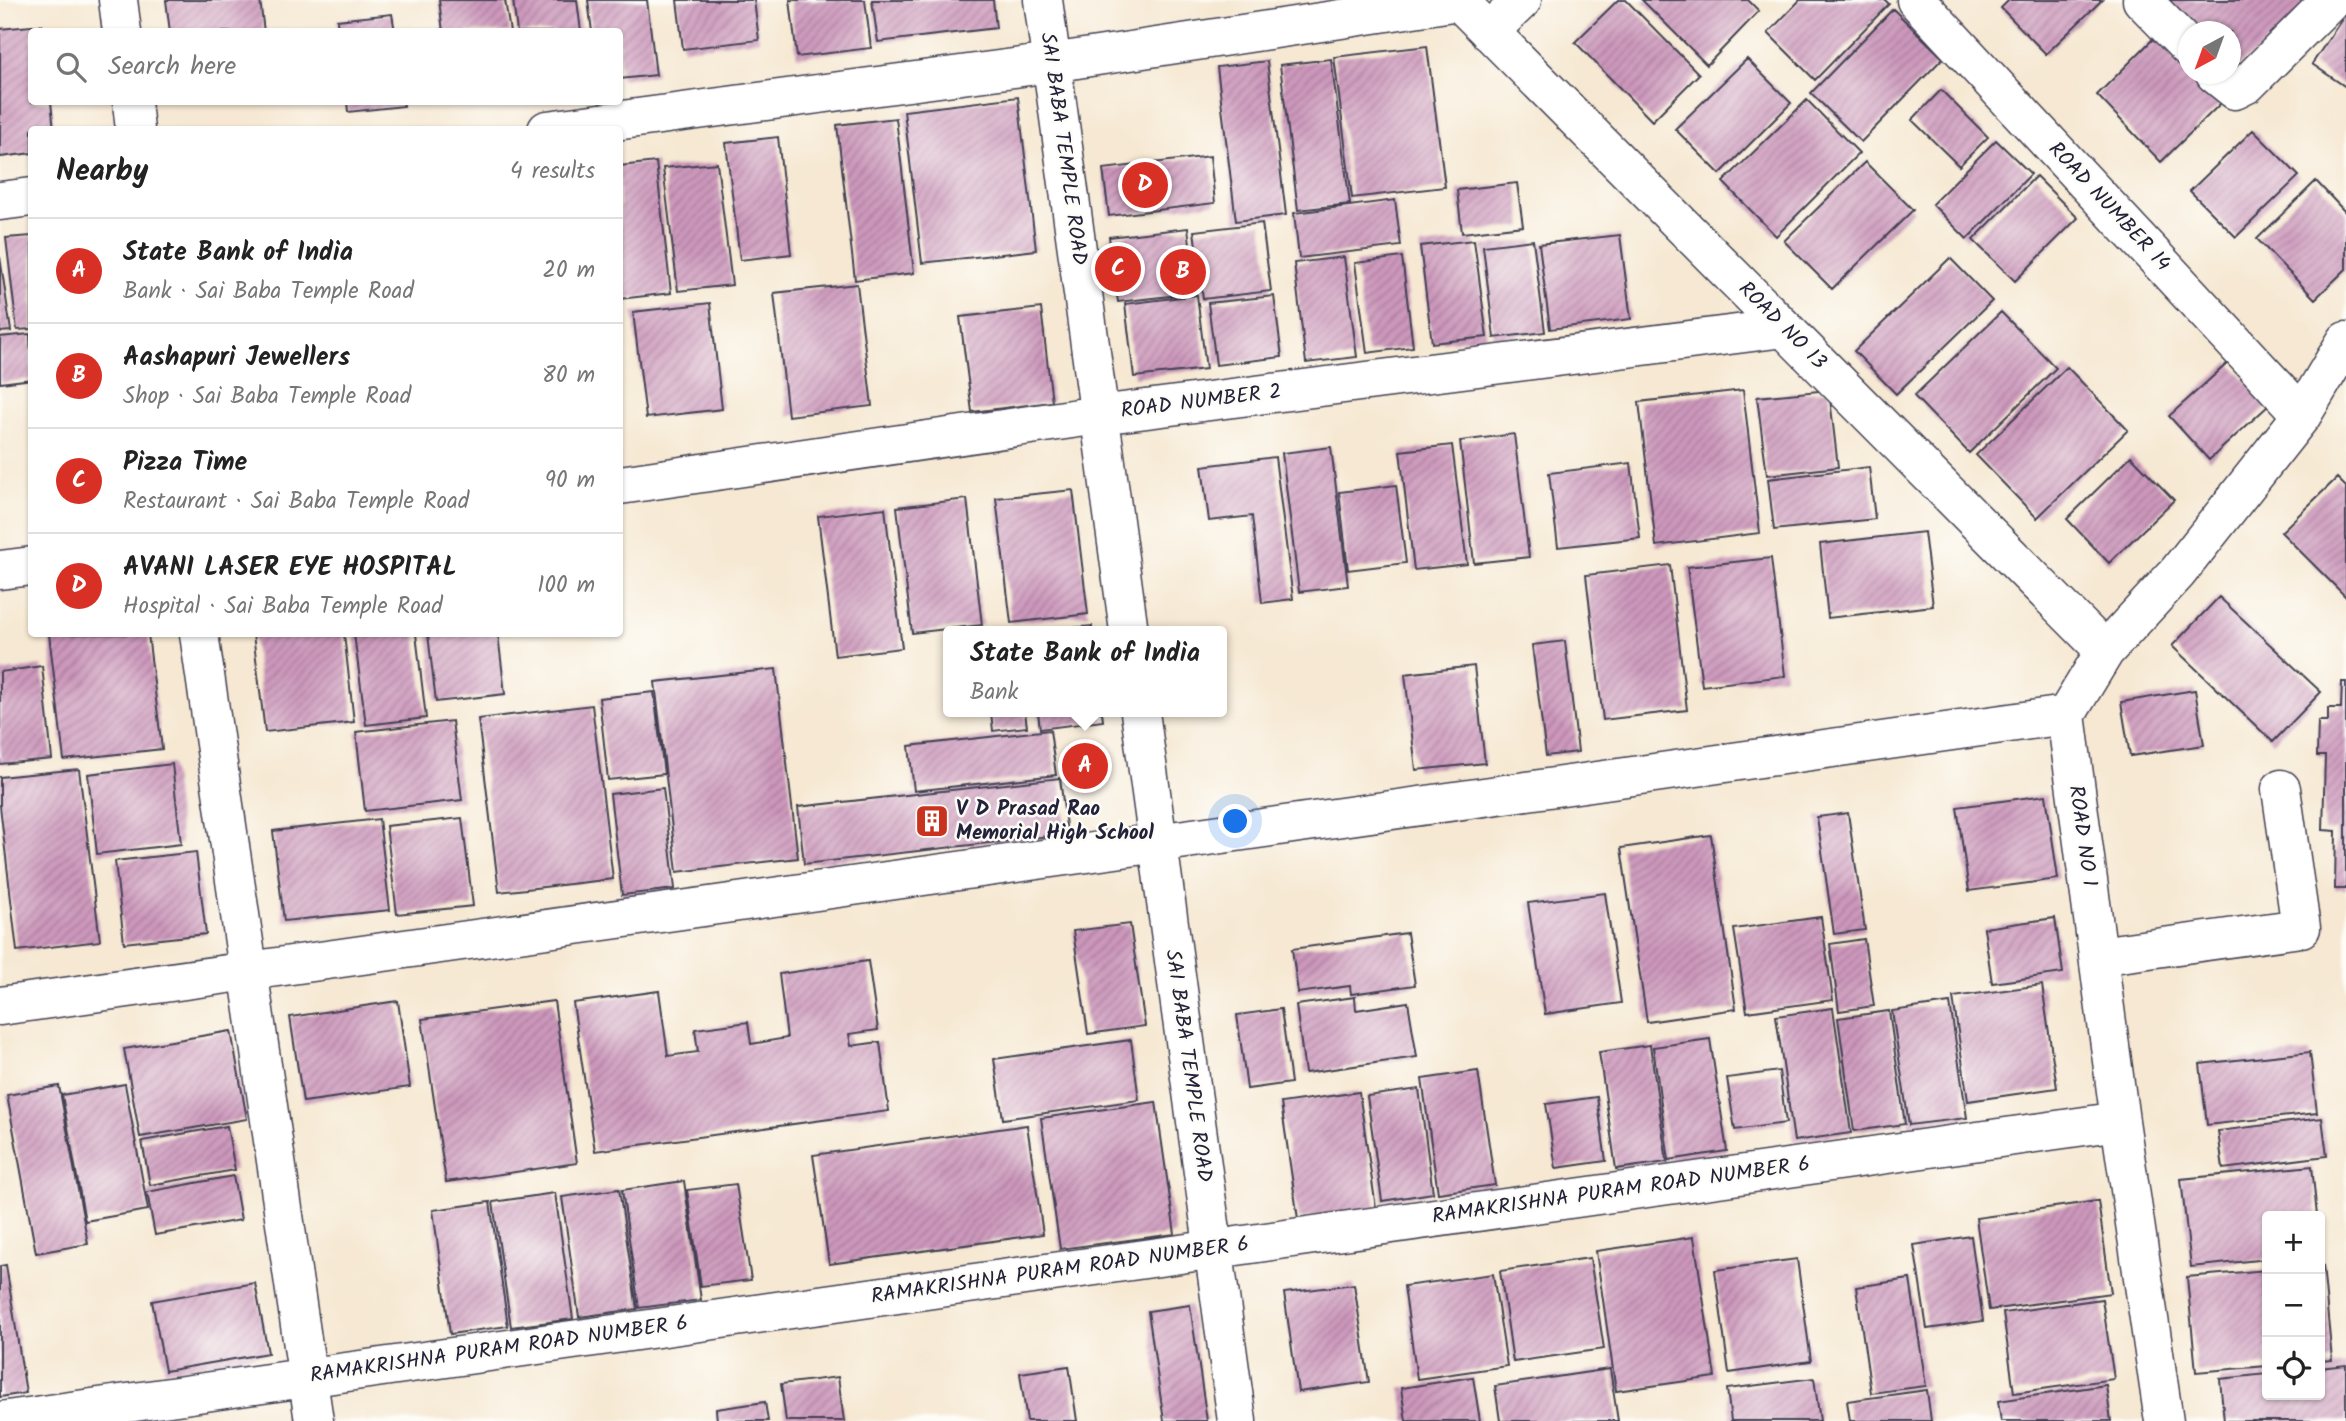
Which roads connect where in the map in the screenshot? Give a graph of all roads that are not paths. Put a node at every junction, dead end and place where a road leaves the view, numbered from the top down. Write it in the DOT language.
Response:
graph roads {
  1 [pos="118,0"];
  2 [pos="1042,0"];
  3 [pos="1522,0"];
  4 [pos="1916,0"];
  5 [pos="2142,0"];
  6 [pos="2331,0"];
  7 [pos="1458,1"];
  8 [pos="122,28"];
  9 [pos="1489,32"];
  10 [pos="2178,36"];
  11 [pos="1051,63"];
  12 [pos="2228,84"];
  13 [pos="132,105"];
  14 [pos="135,126"];
  15 [pos="577,126"];
  16 [pos="28,198"];
  17 [pos="0,201"];
  18 [pos="1784,328"];
  19 [pos="2346,341"];
  20 [pos="1099,415"];
  21 [pos="2302,415"];
  22 [pos="623,485"];
  23 [pos="28,566"];
  24 [pos="0,570"];
  25 [pos="1128,626"];
  26 [pos="200,637"];
  27 [pos="2105,652"];
  28 [pos="2066,715"];
  29 [pos="1141,717"];
  30 [pos="2281,789"];
  31 [pos="1158,843"];
  32 [pos="2098,957"];
  33 [pos="247,972"];
  34 [pos="0,1006"];
  35 [pos="2120,1121"];
  36 [pos="1213,1249"];
  37 [pos="308,1378"];
  38 [pos="0,1421"];
  39 [pos="314,1421"];
  40 [pos="1237,1421"];
  41 [pos="2164,1421"];
  1 -- 8 [label="street"];
  2 -- 11 [label="street, SAI BABA TEMPLE ROAD"];
  3 -- 9 [label="street"];
  4 -- 21 [label="street, ROAD NUMBER 14"];
  5 -- 10 [label="street"];
  6 -- 12 [label="street"];
  7 -- 9 [label="street, ROAD NO 13"];
  7 -- 11 [label="street"];
  9 -- 18 [label="street, ROAD NO 13"];
  11 -- 15 [label="street"];
  11 -- 20 [label="street, SAI BABA TEMPLE ROAD"];
  13 -- 14 [label="street"];
  16 -- 17 [label="street"];
  18 -- 20 [label="street, ROAD NUMBER 2"];
  18 -- 27 [label="street, ROAD NO 13"];
  19 -- 21 [label="street"];
  20 -- 22 [label="street, ROAD NUMBER 2"];
  20 -- 25 [label="street, SAI BABA TEMPLE ROAD"];
  21 -- 27 [label="street"];
  23 -- 24 [label="street"];
  26 -- 33 [label="street"];
  27 -- 28 [label="street"];
  28 -- 31 [label="street"];
  28 -- 32 [label="street, ROAD NO 1"];
  29 -- 31 [label="street, SAI BABA TEMPLE ROAD"];
  30 -- 32 [label="street"];
  31 -- 33 [label="street"];
  31 -- 36 [label="street, SAI BABA TEMPLE ROAD"];
  32 -- 35 [label="street, ROAD NO 1"];
  33 -- 34 [label="street"];
  33 -- 37 [label="street"];
  35 -- 36 [label="street, RAMAKRISHNA PURAM ROAD NUMBER 6"];
  35 -- 41 [label="street, ROAD NO 1"];
  36 -- 37 [label="street, RAMAKRISHNA PURAM ROAD NUMBER 6"];
  36 -- 40 [label="street, SAI BABA TEMPLE ROAD"];
  37 -- 38 [label="street, RAMAKRISHNA PURAM ROAD NUMBER 6"];
  37 -- 39 [label="street"];
}
